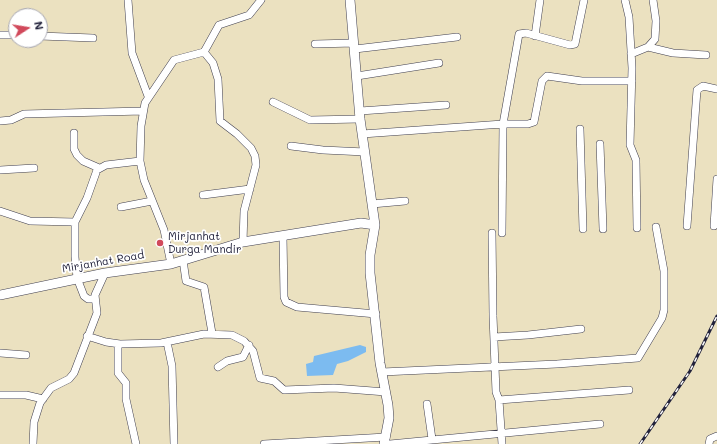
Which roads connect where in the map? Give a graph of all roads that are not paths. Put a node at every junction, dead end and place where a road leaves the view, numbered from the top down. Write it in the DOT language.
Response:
graph roads {
  1 [pos="128,0"];
  2 [pos="261,0"];
  3 [pos="350,0"];
  4 [pos="540,0"];
  5 [pos="584,0"];
  6 [pos="625,0"];
  7 [pos="653,0"];
  8 [pos="48,36"];
  9 [pos="535,36"];
  10 [pos="457,37"];
  11 [pos="93,38"];
  12 [pos="315,44"];
  13 [pos="355,46"];
  14 [pos="648,47"];
  15 [pos="204,52"];
  16 [pos="631,54"];
  17 [pos="706,55"];
  18 [pos="439,63"];
  19 [pos="357,76"];
  20 [pos="632,81"];
  21 [pos="717,89"];
  22 [pos="148,96"];
  23 [pos="273,102"];
  24 [pos="446,105"];
  25 [pos="143,111"];
  26 [pos="360,115"];
  27 [pos="0,121"];
  28 [pos="503,124"];
  29 [pos="580,129"];
  30 [pos="74,133"];
  31 [pos="362,134"];
  32 [pos="600,144"];
  33 [pos="291,146"];
  34 [pos="365,152"];
  35 [pos="140,161"];
  36 [pos="34,168"];
  37 [pos="99,168"];
  38 [pos="0,170"];
  39 [pos="717,179"];
  40 [pos="250,189"];
  41 [pos="203,195"];
  42 [pos="152,201"];
  43 [pos="405,201"];
  44 [pos="372,204"];
  45 [pos="121,207"];
  46 [pos="0,211"];
  47 [pos="75,222"];
  48 [pos="375,225"];
  49 [pos="687,226"];
  50 [pos="714,226"];
  51 [pos="656,227"];
  52 [pos="638,228"];
  53 [pos="582,229"];
  54 [pos="603,229"];
  55 [pos="492,233"];
  56 [pos="502,233"];
  57 [pos="284,236"];
  58 [pos="243,242"];
  59 [pos="183,260"];
  60 [pos="171,264"];
  61 [pos="105,273"];
  62 [pos="78,278"];
  63 [pos="0,295"];
  64 [pos="95,299"];
  65 [pos="376,314"];
  66 [pos="581,329"];
  67 [pos="212,333"];
  68 [pos="87,336"];
  69 [pos="494,337"];
  70 [pos="167,342"];
  71 [pos="118,344"];
  72 [pos="249,345"];
  73 [pos="0,353"];
  74 [pos="26,355"];
  75 [pos="218,367"];
  76 [pos="495,368"];
  77 [pos="382,372"];
  78 [pos="629,390"];
  79 [pos="386,392"];
  80 [pos="0,396"];
  81 [pos="42,399"];
  82 [pos="499,400"];
  83 [pos="427,404"];
  84 [pos="600,424"];
  85 [pos="500,434"];
  86 [pos="717,436"];
  87 [pos="432,439"];
  88 [pos="347,442"];
  89 [pos="387,442"];
  90 [pos="33,444"];
  91 [pos="136,444"];
  92 [pos="174,444"];
  93 [pos="264,444"];
  94 [pos="502,444"];
  95 [pos="709,444"];
  1 -- 22 [label="street"];
  2 -- 15 [label="street"];
  3 -- 13 [label="main road"];
  4 -- 9 [label="street"];
  5 -- 9 [label="street"];
  6 -- 16 [label="street"];
  7 -- 14 [label="street"];
  8 -- 11 [label="street"];
  9 -- 28 [label="street"];
  10 -- 13 [label="street"];
  12 -- 13 [label="street"];
  13 -- 19 [label="main road"];
  14 -- 16 [label="street"];
  14 -- 17 [label="street"];
  15 -- 22 [label="street"];
  15 -- 40 [label="street"];
  16 -- 20 [label="street"];
  18 -- 19 [label="street"];
  19 -- 26 [label="main road"];
  20 -- 28 [label="street"];
  20 -- 52 [label="street"];
  21 -- 49 [label="street"];
  22 -- 25 [label="street"];
  23 -- 26 [label="street"];
  24 -- 26 [label="street"];
  25 -- 27 [label="street"];
  25 -- 35 [label="street"];
  26 -- 31 [label="main road"];
  28 -- 31 [label="street"];
  28 -- 56 [label="street"];
  29 -- 53 [label="street"];
  30 -- 37 [label="street"];
  31 -- 34 [label="main road"];
  32 -- 54 [label="street"];
  33 -- 34 [label="street"];
  34 -- 44 [label="main road"];
  35 -- 37 [label="street"];
  35 -- 42 [label="street"];
  36 -- 38 [label="street"];
  37 -- 47 [label="street"];
  39 -- 50 [label="street"];
  40 -- 41 [label="street"];
  40 -- 58 [label="street"];
  42 -- 45 [label="street"];
  42 -- 60 [label="street"];
  43 -- 44 [label="street"];
  44 -- 48 [label="main road"];
  46 -- 47 [label="street"];
  47 -- 62 [label="street"];
  48 -- 57 [label="main road, Mirjanhat Road"];
  48 -- 65 [label="main road"];
  51 -- 76 [label="street"];
  55 -- 69 [label="street"];
  57 -- 58 [label="main road, Mirjanhat Road"];
  57 -- 65 [label="street"];
  58 -- 59 [label="main road, Mirjanhat Road"];
  59 -- 60 [label="main road, Mirjanhat Road"];
  59 -- 67 [label="street"];
  60 -- 61 [label="main road, Mirjanhat Road"];
  61 -- 62 [label="main road, Mirjanhat Road"];
  61 -- 64 [label="street"];
  62 -- 63 [label="main road, Mirjanhat Road"];
  62 -- 64 [label="street"];
  64 -- 68 [label="street"];
  65 -- 77 [label="main road"];
  66 -- 69 [label="street"];
  67 -- 70 [label="street"];
  67 -- 72 [label="street"];
  68 -- 71 [label="street"];
  68 -- 81 [label="street"];
  69 -- 76 [label="street"];
  70 -- 71 [label="street"];
  70 -- 92 [label="street"];
  71 -- 91 [label="street"];
  72 -- 75 [label="street"];
  72 -- 79 [label="street"];
  73 -- 74 [label="street"];
  76 -- 77 [label="street"];
  76 -- 82 [label="street"];
  77 -- 79 [label="main road"];
  78 -- 82 [label="street"];
  79 -- 89 [label="main road"];
  80 -- 81 [label="street"];
  81 -- 90 [label="street"];
  82 -- 85 [label="street"];
  83 -- 87 [label="street"];
  84 -- 85 [label="street"];
  85 -- 87 [label="street"];
  85 -- 94 [label="street"];
  86 -- 95 [label="street"];
  87 -- 89 [label="street"];
  88 -- 89 [label="street"];
  88 -- 93 [label="street"];
}
